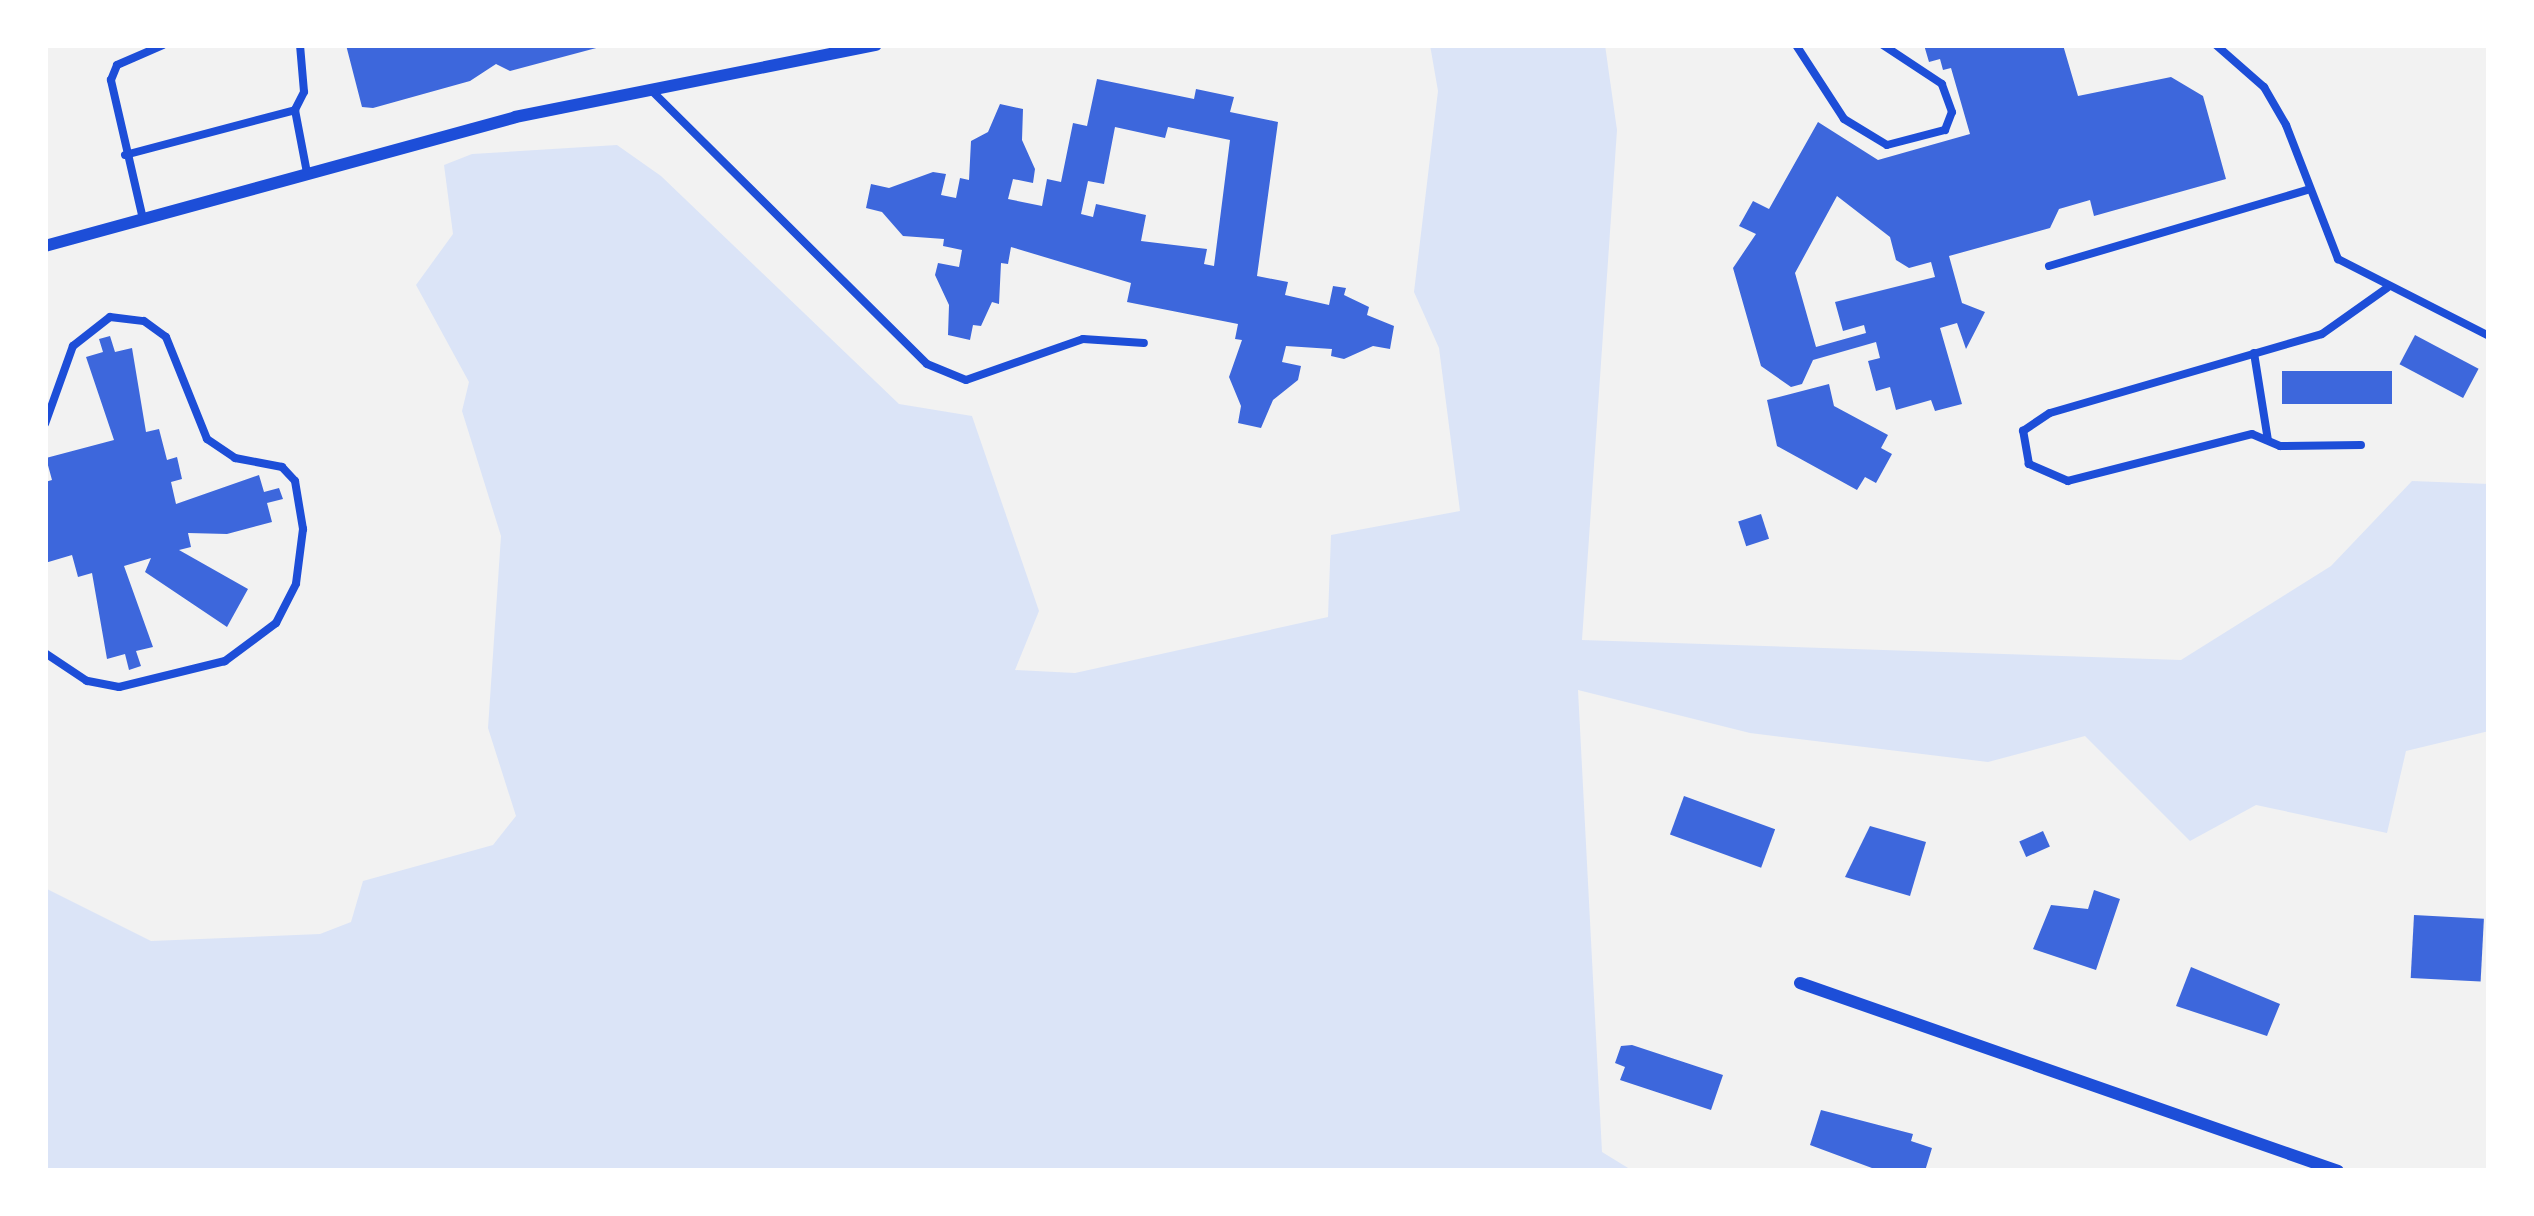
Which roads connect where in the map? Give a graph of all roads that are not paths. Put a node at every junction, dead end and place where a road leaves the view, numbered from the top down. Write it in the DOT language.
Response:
graph roads {
  1 [pos="163,45"];
  2 [pos="300,45"];
  3 [pos="876,45"];
  4 [pos="1796,45"];
  5 [pos="1883,45"];
  6 [pos="2216,45"];
  7 [pos="651,90"];
  8 [pos="295,110"];
  9 [pos="125,155"];
  10 [pos="308,174"];
  11 [pos="2310,189"];
  12 [pos="143,219"];
  13 [pos="45,246"];
  14 [pos="2048,266"];
  15 [pos="2386,288"];
  16 [pos="2489,336"];
  17 [pos="1144,343"];
  18 [pos="2254,353"];
  19 [pos="45,424"];
  20 [pos="2267,440"];
  21 [pos="2361,445"];
  22 [pos="45,653"];
  23 [pos="1800,983"];
  24 [pos="2338,1171"];
  1 -- 9 [label="lane"];
  2 -- 8 [label="lane"];
  3 -- 7 [label="street"];
  4 -- 5 [label="lane"];
  6 -- 11 [label="lane"];
  7 -- 10 [label="street"];
  7 -- 17 [label="lane"];
  8 -- 9 [label="lane"];
  8 -- 10 [label="lane"];
  9 -- 12 [label="lane"];
  10 -- 12 [label="street"];
  11 -- 14 [label="lane"];
  11 -- 15 [label="lane"];
  12 -- 13 [label="street"];
  15 -- 16 [label="lane"];
  15 -- 18 [label="lane"];
  18 -- 20 [label="lane"];
  18 -- 20 [label="lane"];
  19 -- 22 [label="lane"];
  20 -- 21 [label="lane"];
  23 -- 24 [label="street"];
}
